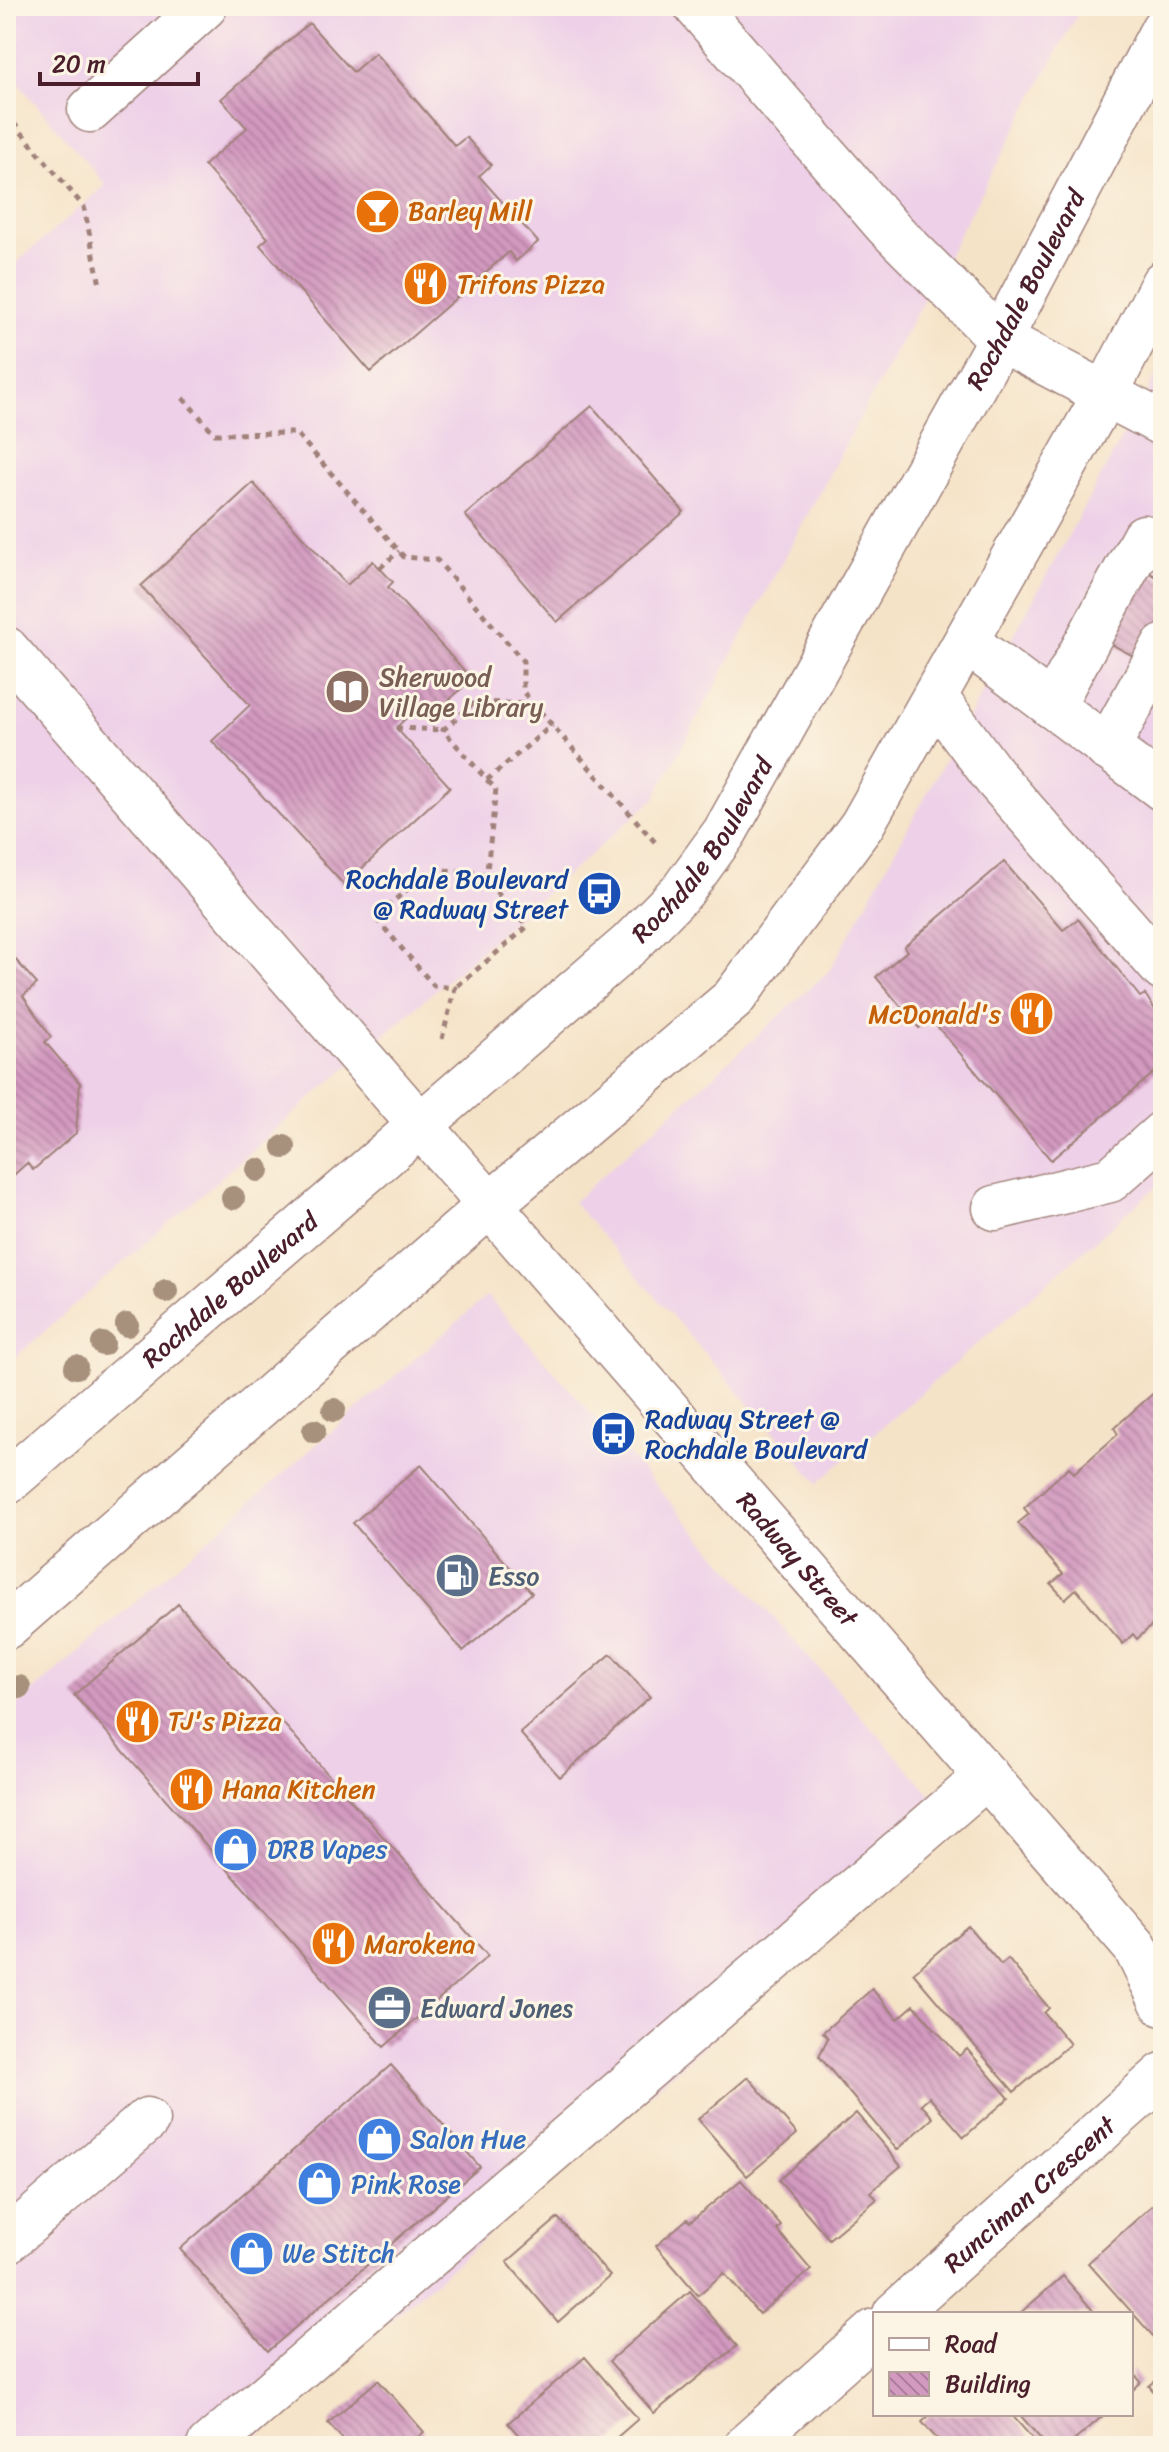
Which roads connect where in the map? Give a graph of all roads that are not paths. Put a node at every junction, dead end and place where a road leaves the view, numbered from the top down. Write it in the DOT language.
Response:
graph roads {
  1 [pos="205,6"];
  2 [pos="696,6"];
  3 [pos="1163,29"];
  4 [pos="90,110"];
  5 [pos="1163,283"];
  6 [pos="1000,339"];
  7 [pos="1107,391"];
  8 [pos="1163,424"];
  9 [pos="1163,548"];
  10 [pos="967,642"];
  11 [pos="1163,647"];
  12 [pos="6,649"];
  13 [pos="935,697"];
  14 [pos="1052,706"];
  15 [pos="1107,748"];
  16 [pos="1163,789"];
  17 [pos="1163,969"];
  18 [pos="419,1125"];
  19 [pos="1163,1133"];
  20 [pos="490,1205"];
  21 [pos="995,1208"];
  22 [pos="6,1483"];
  23 [pos="6,1627"];
  24 [pos="987,1776"];
  25 [pos="1163,2004"];
  26 [pos="1163,2075"];
  27 [pos="147,2120"];
  28 [pos="6,2242"];
  29 [pos="897,2312"];
  30 [pos="873,2333"];
  31 [pos="209,2446"];
  32 [pos="746,2446"];
  1 -- 4 [label="main road"];
  2 -- 6 [label="main road"];
  3 -- 6 [label="main road, Rochdale Boulevard"];
  5 -- 7 [label="main road"];
  6 -- 7 [label="main road"];
  6 -- 18 [label="main road, Rochdale Boulevard"];
  7 -- 8 [label="main road"];
  7 -- 10 [label="main road"];
  9 -- 14 [label="main road"];
  10 -- 13 [label="main road"];
  10 -- 14 [label="main road"];
  11 -- 15 [label="main road"];
  12 -- 18 [label="main road, Radway Street"];
  13 -- 17 [label="main road"];
  13 -- 20 [label="main road"];
  14 -- 15 [label="main road"];
  15 -- 16 [label="main road"];
  18 -- 20 [label="main road, Radway Street"];
  18 -- 22 [label="main road, Rochdale Boulevard"];
  19 -- 21 [label="main road"];
  20 -- 23 [label="main road"];
  20 -- 24 [label="main road, Radway Street"];
  24 -- 25 [label="main road, Radway Street"];
  24 -- 31 [label="main road"];
  26 -- 29 [label="main road, Runciman Crescent"];
  27 -- 28 [label="main road"];
  30 -- 32 [label="main road"];
}
